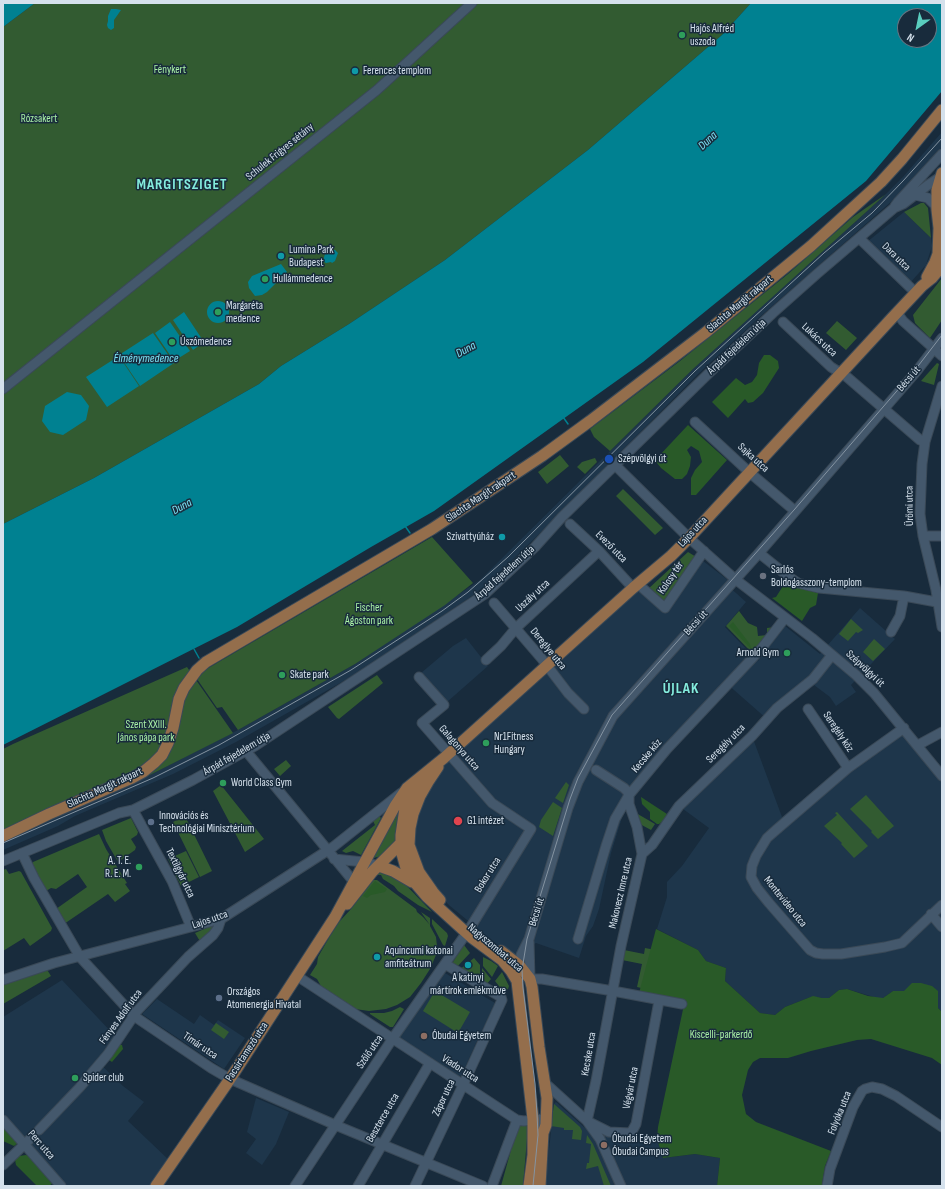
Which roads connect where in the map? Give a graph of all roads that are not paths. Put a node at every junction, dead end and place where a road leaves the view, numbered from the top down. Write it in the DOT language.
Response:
graph roads {
  1 [pos="472,3"];
  2 [pos="942,110"];
  3 [pos="942,154"];
  4 [pos="942,175"];
  5 [pos="915,195"];
  6 [pos="894,208"];
  7 [pos="937,210"];
  8 [pos="859,238"];
  9 [pos="942,266"];
  10 [pos="919,289"];
  11 [pos="897,313"];
  12 [pos="783,322"];
  13 [pos="942,338"];
  14 [pos="934,349"];
  15 [pos="942,356"];
  16 [pos="841,373"];
  17 [pos="942,386"];
  18 [pos="3,389"];
  19 [pos="884,408"];
  20 [pos="696,422"];
  21 [pos="925,442"];
  22 [pos="615,465"];
  23 [pos="750,472"];
  24 [pos="795,511"];
  25 [pos="570,524"];
  26 [pos="923,536"];
  27 [pos="942,536"];
  28 [pos="689,538"];
  29 [pos="599,551"];
  30 [pos="704,551"];
  31 [pos="759,553"];
  32 [pos="735,579"];
  33 [pos="636,586"];
  34 [pos="904,596"];
  35 [pos="940,602"];
  36 [pos="494,603"];
  37 [pos="785,618"];
  38 [pos="942,626"];
  39 [pos="516,628"];
  40 [pos="891,632"];
  41 [pos="832,655"];
  42 [pos="486,660"];
  43 [pos="547,666"];
  44 [pos="419,677"];
  45 [pos="584,709"];
  46 [pos="808,709"];
  47 [pos="904,728"];
  48 [pos="942,732"];
  49 [pos="918,745"];
  50 [pos="246,751"];
  51 [pos="446,756"];
  52 [pos="848,768"];
  53 [pos="596,770"];
  54 [pos="427,771"];
  55 [pos="942,776"];
  56 [pos="407,788"];
  57 [pos="629,795"];
  58 [pos="395,806"];
  59 [pos="133,810"];
  60 [pos="410,828"];
  61 [pos="531,829"];
  62 [pos="3,836"];
  63 [pos="400,844"];
  64 [pos="327,851"];
  65 [pos="22,853"];
  66 [pos="642,854"];
  67 [pos="334,859"];
  68 [pos="3,861"];
  69 [pos="364,862"];
  70 [pos="382,862"];
  71 [pos="354,882"];
  72 [pos="416,884"];
  73 [pos="942,905"];
  74 [pos="931,914"];
  75 [pos="335,917"];
  76 [pos="221,919"];
  77 [pos="191,927"];
  78 [pos="942,927"];
  79 [pos="468,931"];
  80 [pos="529,938"];
  81 [pos="578,939"];
  82 [pos="80,957"];
  83 [pos="517,960"];
  84 [pos="445,964"];
  85 [pos="297,976"];
  86 [pos="530,979"];
  87 [pos="3,980"];
  88 [pos="517,981"];
  89 [pos="613,991"];
  90 [pos="659,1001"];
  91 [pos="682,1004"];
  92 [pos="134,1016"];
  93 [pos="393,1038"];
  94 [pos="430,1063"];
  95 [pos="230,1079"];
  96 [pos="544,1082"];
  97 [pos="463,1085"];
  98 [pos="558,1096"];
  99 [pos="546,1098"];
  100 [pos="533,1119"];
  101 [pos="3,1120"];
  102 [pos="517,1120"];
  103 [pos="587,1121"];
  104 [pos="335,1125"];
  105 [pos="942,1127"];
  106 [pos="39,1130"];
  107 [pos="543,1133"];
  108 [pos="27,1142"];
  109 [pos="382,1144"];
  110 [pos="426,1163"];
  111 [pos="3,1165"];
  112 [pos="61,1186"];
  113 [pos="156,1186"];
  114 [pos="295,1186"];
  115 [pos="358,1186"];
  116 [pos="415,1186"];
  117 [pos="483,1186"];
  118 [pos="492,1186"];
  119 [pos="529,1186"];
  120 [pos="540,1186"];
  121 [pos="621,1186"];
  122 [pos="827,1186"];
  1 -- 18 [label="street, Schulek Frigyes sétány"];
  2 -- 62 [label="main road, Slachta Margit rakpart"];
  3 -- 6 [label="street, Árpád fejedelem útja"];
  4 -- 5 [label="street, Árpád fejedelem útja"];
  4 -- 7 [label="main road"];
  5 -- 6 [label="street, Árpád fejedelem útja"];
  5 -- 7 [label="street"];
  6 -- 8 [label="street, Árpád fejedelem útja"];
  7 -- 10 [label="main road"];
  8 -- 10 [label="street, Dara utca"];
  8 -- 22 [label="street, Árpád fejedelem útja"];
  9 -- 10 [label="main road"];
  10 -- 11 [label="main road, Lajos utca"];
  11 -- 14 [label="street"];
  11 -- 16 [label="main road, Lajos utca"];
  12 -- 16 [label="street, Lukács utca"];
  13 -- 14 [label="street, Bécsi út"];
  14 -- 15 [label="street"];
  14 -- 19 [label="street, Bécsi út"];
  16 -- 19 [label="street, Lukács utca"];
  16 -- 23 [label="main road, Lajos utca"];
  17 -- 21 [label="street, Ürömi utca"];
  19 -- 21 [label="street, Lukács utca"];
  19 -- 24 [label="street, Bécsi út"];
  20 -- 23 [label="street, Sajka utca"];
  21 -- 26 [label="street, Ürömi utca"];
  22 -- 28 [label="street, Szépvölgyi út"];
  22 -- 50 [label="street, Árpád fejedelem útja"];
  23 -- 24 [label="street, Sajka utca"];
  23 -- 28 [label="main road, Lajos utca"];
  24 -- 31 [label="street, Bécsi út"];
  25 -- 29 [label="street, Evező utca"];
  26 -- 27 [label="street"];
  26 -- 35 [label="street, Ürömi utca"];
  28 -- 30 [label="street, Szépvölgyi út"];
  28 -- 33 [label="main road, Lajos utca"];
  29 -- 33 [label="street, Evező utca"];
  29 -- 39 [label="street, Uszály utca"];
  30 -- 32 [label="street, Szépvölgyi út"];
  30 -- 33 [label="street, Kolosy tér"];
  31 -- 32 [label="street, Bécsi út"];
  31 -- 34 [label="street"];
  32 -- 37 [label="street, Szépvölgyi út"];
  32 -- 80 [label="street, Bécsi út"];
  33 -- 43 [label="main road, Lajos utca"];
  34 -- 35 [label="street"];
  34 -- 40 [label="street"];
  35 -- 38 [label="street, Ürömi utca"];
  36 -- 39 [label="street, Dereglye utca"];
  37 -- 41 [label="street, Szépvölgyi út"];
  37 -- 57 [label="street, Kecske köz"];
  39 -- 42 [label="street, Uszály utca"];
  39 -- 43 [label="street, Dereglye utca"];
  41 -- 47 [label="street, Szépvölgyi út"];
  41 -- 66 [label="street, Seregély utca"];
  43 -- 45 [label="street, Dereglye utca"];
  43 -- 51 [label="main road, Lajos utca"];
  44 -- 51 [label="street, Galagonya utca"];
  46 -- 52 [label="street, Seregély köz"];
  47 -- 49 [label="street, Szépvölgyi út"];
  47 -- 52 [label="street, Montevideo utca"];
  48 -- 49 [label="street"];
  49 -- 55 [label="street, Szépvölgyi út"];
  50 -- 59 [label="street, Árpád fejedelem útja"];
  50 -- 64 [label="street"];
  51 -- 54 [label="main road, Lajos utca"];
  51 -- 60 [label="main road, Lajos utca"];
  51 -- 61 [label="street, Galagonya utca"];
  52 -- 74 [label="street, Montevideo utca"];
  53 -- 57 [label="street"];
  54 -- 56 [label="main road, Lajos utca"];
  54 -- 63 [label="main road, Nagyszombat utca"];
  56 -- 58 [label="main road, Lajos utca"];
  56 -- 64 [label="street, Lajos utca"];
  57 -- 66 [label="street, Makovecz Imre utca"];
  57 -- 81 [label="street, Kecske köz"];
  58 -- 69 [label="main road, Pacsirtamező utca"];
  59 -- 65 [label="street, Árpád fejedelem útja"];
  59 -- 77 [label="street, Textilgyár utca"];
  60 -- 63 [label="main road, Pacsirtamező utca"];
  60 -- 79 [label="main road, Nagyszombat utca"];
  61 -- 79 [label="street, Bokor utca"];
  63 -- 70 [label="main road, Pacsirtamező utca"];
  63 -- 72 [label="main road, Nagyszombat utca"];
  64 -- 67 [label="street"];
  64 -- 76 [label="street, Lajos utca"];
  65 -- 68 [label="street, Árpád fejedelem útja"];
  65 -- 82 [label="street, Tímár utca"];
  66 -- 89 [label="street, Makovecz Imre utca"];
  67 -- 69 [label="street, Nagyszombat utca"];
  67 -- 71 [label="street"];
  69 -- 70 [label="street, Nagyszombat utca"];
  69 -- 71 [label="main road, Pacsirtamező utca"];
  70 -- 72 [label="main road, Nagyszombat utca"];
  70 -- 75 [label="main road, Pacsirtamező utca"];
  71 -- 75 [label="main road, Pacsirtamező utca"];
  72 -- 79 [label="main road, Nagyszombat utca"];
  73 -- 74 [label="street, Montevideo utca"];
  74 -- 78 [label="street"];
  75 -- 85 [label="main road, Pacsirtamező utca"];
  76 -- 77 [label="street, Lajos utca"];
  76 -- 92 [label="street, Fényes Adolf utca"];
  77 -- 82 [label="street, Lajos utca"];
  79 -- 83 [label="main road, Nagyszombat utca"];
  79 -- 84 [label="street, Szőlő utca"];
  79 -- 88 [label="main road, Nagyszombat utca"];
  80 -- 83 [label="street, Bécsi út"];
  80 -- 86 [label="street, Bécsi út"];
  82 -- 87 [label="street, Lajos utca"];
  82 -- 92 [label="street, Tímár utca"];
  83 -- 86 [label="main road, Nagyszombat utca"];
  83 -- 88 [label="street, Bécsi út"];
  84 -- 93 [label="street, Szőlő utca"];
  84 -- 97 [label="street, Zápor utca"];
  85 -- 93 [label="street, Viador utca"];
  85 -- 95 [label="main road, Pacsirtamező utca"];
  86 -- 89 [label="street, Nagyszombat utca"];
  86 -- 96 [label="main road, Bécsi út"];
  88 -- 100 [label="main road, Bécsi út"];
  89 -- 90 [label="street, Nagyszombat utca"];
  89 -- 103 [label="street, Kecske utca"];
  90 -- 91 [label="street, Nagyszombat utca"];
  90 -- 103 [label="street, Végvár utca"];
  92 -- 95 [label="street, Tímár utca"];
  92 -- 106 [label="street, Fényes Adolf utca"];
  93 -- 94 [label="street, Viador utca"];
  93 -- 104 [label="street, Szőlő utca"];
  94 -- 97 [label="street, Viador utca"];
  94 -- 109 [label="street, Beszterce utca"];
  95 -- 104 [label="street, Tímár utca"];
  95 -- 113 [label="main road, Pacsirtamező utca"];
  96 -- 98 [label="street"];
  96 -- 99 [label="main road, Bécsi út"];
  97 -- 102 [label="street, Viador utca"];
  97 -- 110 [label="street, Zápor utca"];
  98 -- 99 [label="street"];
  98 -- 103 [label="street"];
  99 -- 107 [label="main road, Bécsi út"];
  100 -- 102 [label="street"];
  100 -- 107 [label="street"];
  100 -- 119 [label="main road, Bécsi út"];
  101 -- 108 [label="street, Perc utca"];
  102 -- 118 [label="street"];
  103 -- 121 [label="street"];
  104 -- 109 [label="street, Tímár utca"];
  104 -- 114 [label="street, Szőlő utca"];
  105 -- 122 [label="street, Folyóka utca"];
  107 -- 120 [label="main road, Bécsi út"];
  108 -- 111 [label="street"];
  108 -- 112 [label="street, Perc utca"];
  109 -- 110 [label="street, Tímár utca"];
  109 -- 115 [label="street, Beszterce utca"];
  110 -- 116 [label="street, Zápor utca"];
  110 -- 117 [label="street, Tímár utca"];
}
